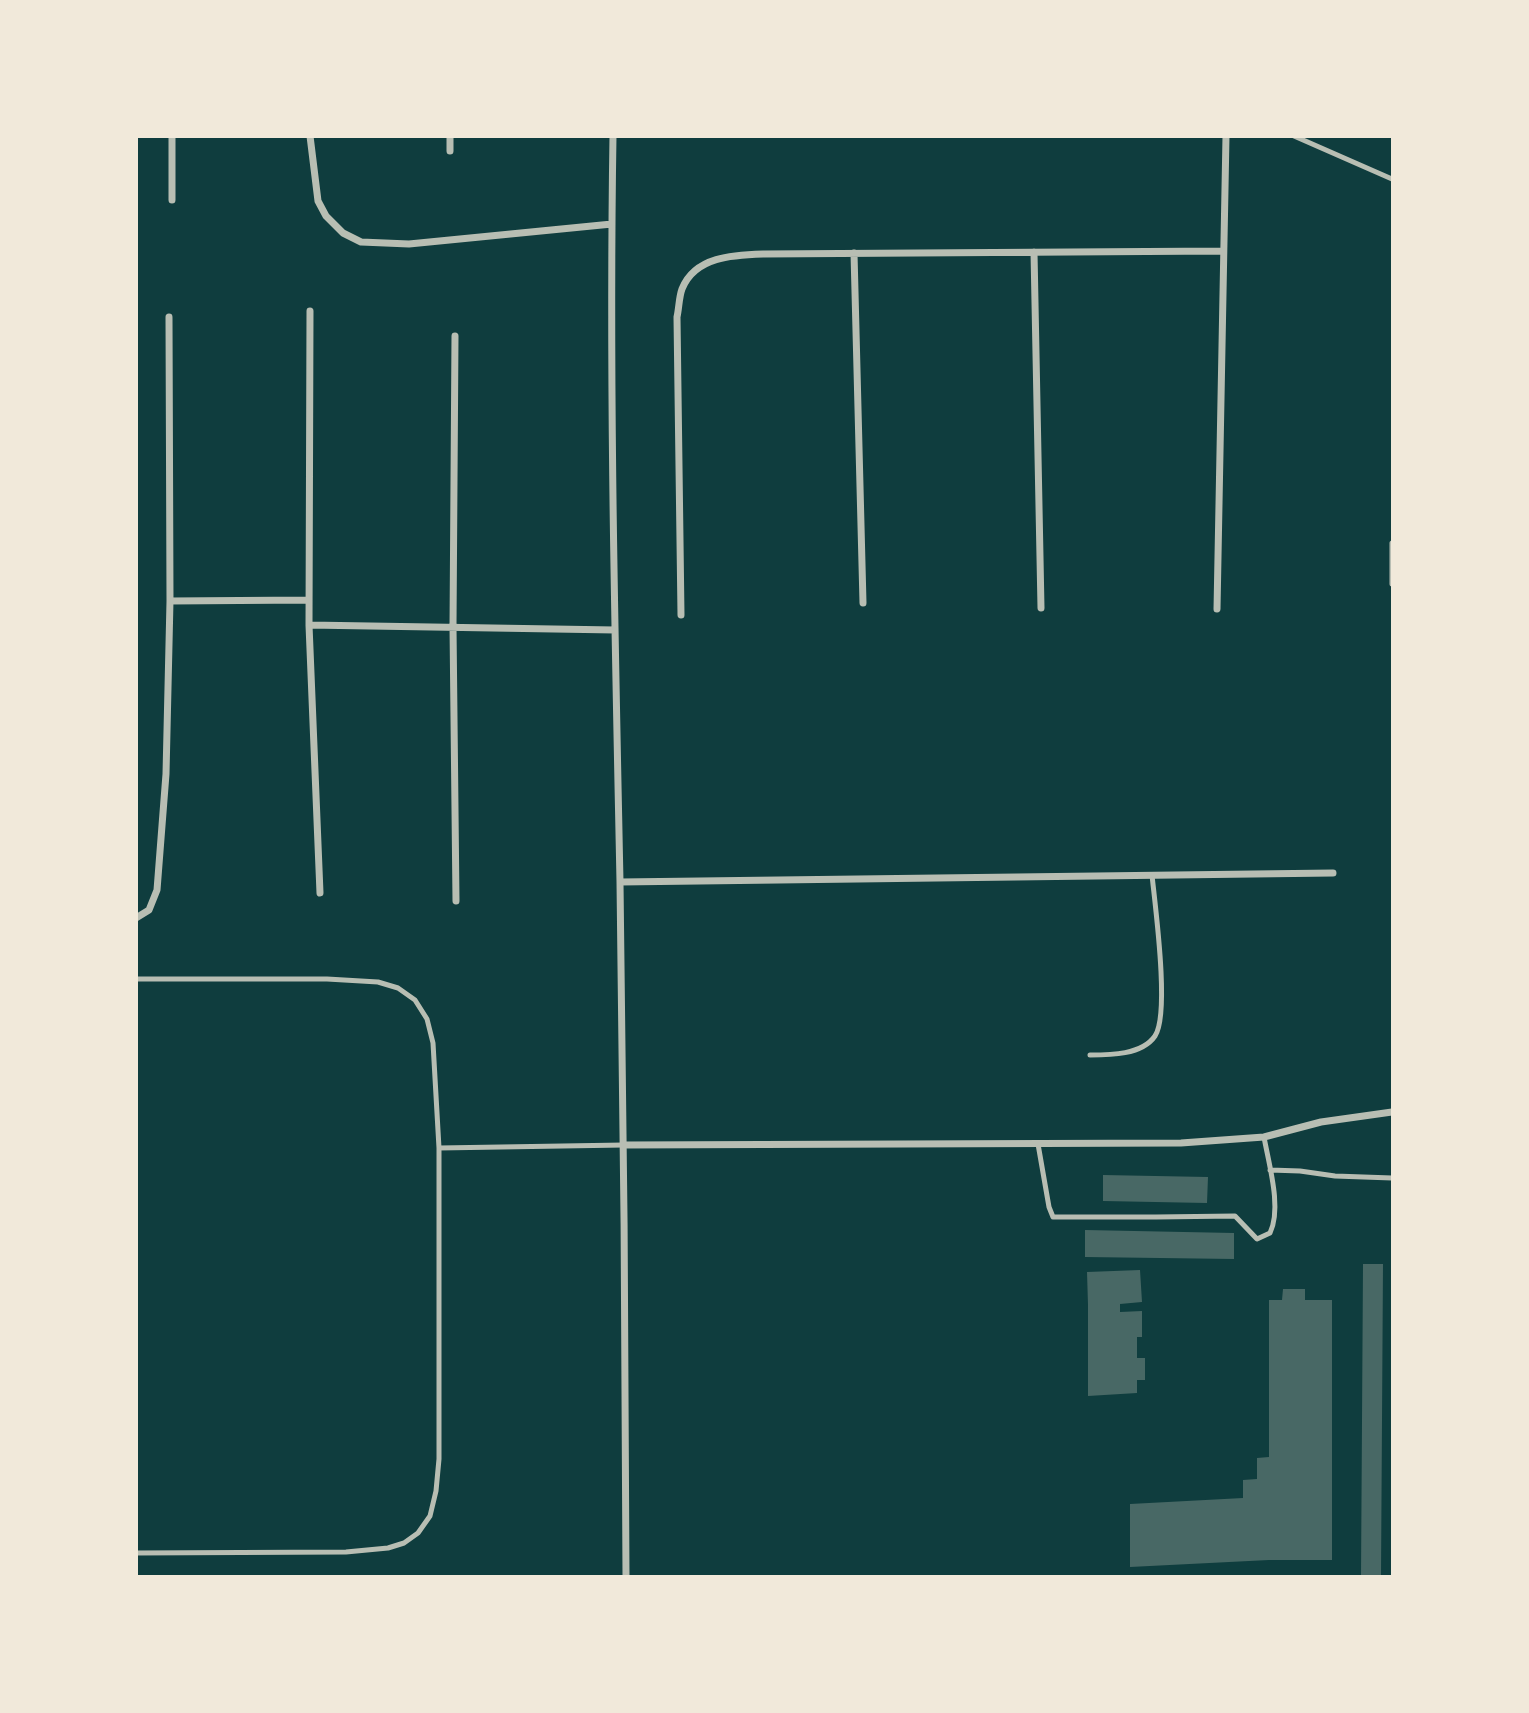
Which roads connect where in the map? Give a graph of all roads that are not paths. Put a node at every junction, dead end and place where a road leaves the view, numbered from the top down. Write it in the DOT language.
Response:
graph roads {
  1 [pos="172,136"];
  2 [pos="310,136"];
  3 [pos="450,136"];
  4 [pos="613,136"];
  5 [pos="1226,136"];
  6 [pos="1294,136"];
  7 [pos="450,151"];
  8 [pos="1392,179"];
  9 [pos="172,200"];
  10 [pos="612,225"];
  11 [pos="1223,251"];
  12 [pos="1034,252"];
  13 [pos="854,253"];
  14 [pos="310,311"];
  15 [pos="169,317"];
  16 [pos="455,336"];
  17 [pos="1392,543"];
  18 [pos="1392,583"];
  19 [pos="309,600"];
  20 [pos="170,601"];
  21 [pos="863,603"];
  22 [pos="1041,608"];
  23 [pos="1217,609"];
  24 [pos="681,615"];
  25 [pos="309,625"];
  26 [pos="453,626"];
  27 [pos="615,630"];
  28 [pos="1333,873"];
  29 [pos="1152,875"];
  30 [pos="620,881"];
  31 [pos="320,893"];
  32 [pos="456,901"];
  33 [pos="136,918"];
  34 [pos="136,979"];
  35 [pos="1090,1055"];
  36 [pos="1392,1112"];
  37 [pos="1264,1137"];
  38 [pos="1038,1144"];
  39 [pos="624,1145"];
  40 [pos="439,1148"];
  41 [pos="1270,1170"];
  42 [pos="1392,1178"];
  43 [pos="136,1553"];
  44 [pos="626,1577"];
  1 -- 9 [label="street"];
  2 -- 10 [label="street"];
  3 -- 7 [label="street"];
  4 -- 10 [label="street"];
  5 -- 11 [label="street"];
  6 -- 8 [label="lane"];
  10 -- 27 [label="street"];
  11 -- 12 [label="street"];
  11 -- 23 [label="street"];
  12 -- 13 [label="street"];
  12 -- 22 [label="street"];
  13 -- 21 [label="street"];
  13 -- 24 [label="street"];
  14 -- 19 [label="street"];
  15 -- 20 [label="street"];
  16 -- 26 [label="street"];
  17 -- 18 [label="lane"];
  19 -- 20 [label="street"];
  19 -- 25 [label="street"];
  20 -- 33 [label="street"];
  25 -- 26 [label="street"];
  25 -- 31 [label="street"];
  26 -- 27 [label="street"];
  26 -- 32 [label="street"];
  27 -- 30 [label="street"];
  28 -- 29 [label="street"];
  29 -- 30 [label="street"];
  29 -- 35 [label="lane"];
  30 -- 39 [label="street"];
  34 -- 40 [label="lane"];
  36 -- 37 [label="street"];
  37 -- 38 [label="street"];
  37 -- 41 [label="lane"];
  38 -- 39 [label="street"];
  38 -- 41 [label="lane"];
  39 -- 40 [label="lane"];
  39 -- 44 [label="street"];
  40 -- 43 [label="lane"];
  41 -- 42 [label="lane"];
}
